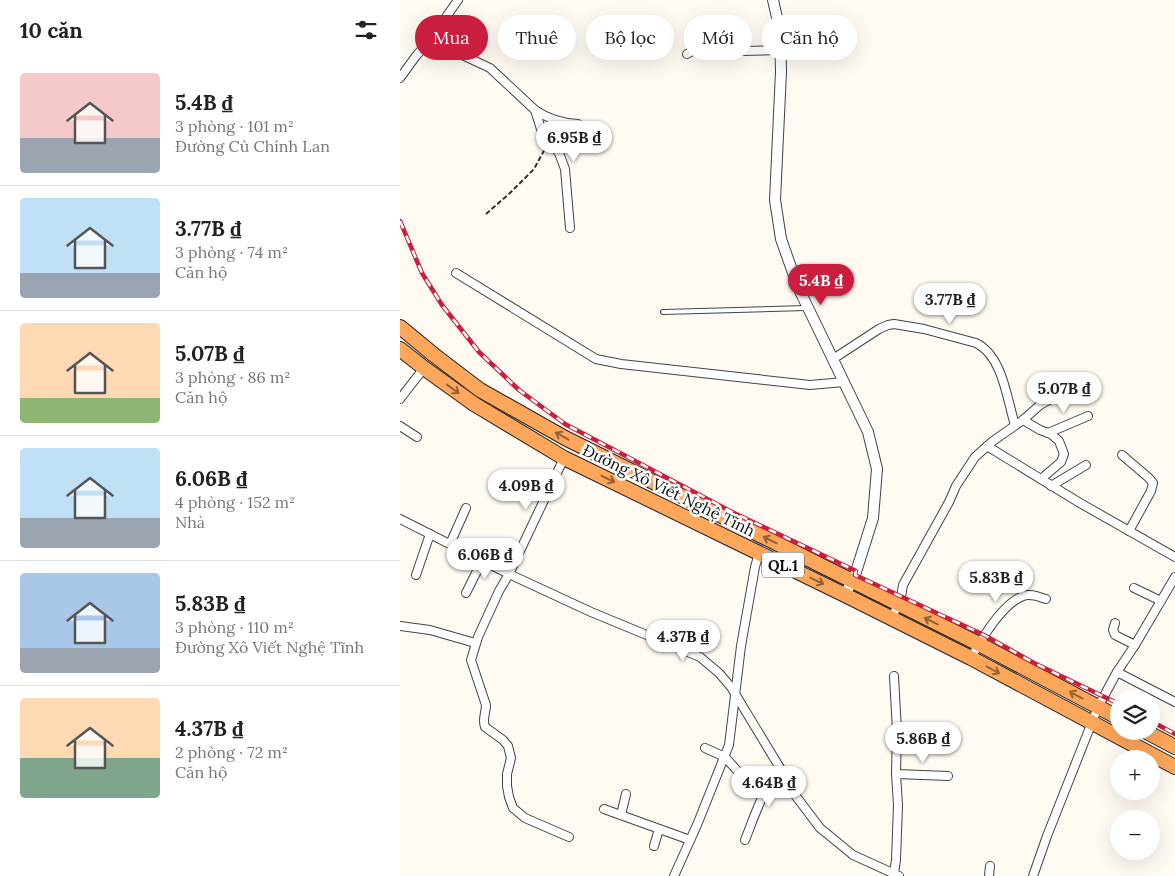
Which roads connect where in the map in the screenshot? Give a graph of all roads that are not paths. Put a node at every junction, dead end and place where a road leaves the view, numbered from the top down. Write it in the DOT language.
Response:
graph roads {
  1 [pos="458,0"];
  2 [pos="773,0"];
  3 [pos="448,15"];
  4 [pos="776,15"];
  5 [pos="415,57"];
  6 [pos="473,60"];
  7 [pos="780,60"];
  8 [pos="400,78"];
  9 [pos="535,110"];
  10 [pos="578,124"];
  11 [pos="570,228"];
  12 [pos="456,273"];
  13 [pos="808,308"];
  14 [pos="663,312"];
  15 [pos="400,327"];
  16 [pos="400,349"];
  17 [pos="833,359"];
  18 [pos="424,368"];
  19 [pos="1085,380"];
  20 [pos="844,382"];
  21 [pos="400,399"];
  22 [pos="1088,416"];
  23 [pos="1023,420"];
  24 [pos="1015,425"];
  25 [pos="400,426"];
  26 [pos="1048,433"];
  27 [pos="417,437"];
  28 [pos="986,446"];
  29 [pos="1122,455"];
  30 [pos="564,458"];
  31 [pos="1086,465"];
  32 [pos="1041,479"];
  33 [pos="1052,486"];
  34 [pos="466,508"];
  35 [pos="400,519"];
  36 [pos="1129,531"];
  37 [pos="430,534"];
  38 [pos="450,544"];
  39 [pos="759,553"];
  40 [pos="1175,557"];
  41 [pos="481,560"];
  42 [pos="416,574"];
  43 [pos="509,574"];
  44 [pos="1175,577"];
  45 [pos="852,582"];
  46 [pos="1134,588"];
  47 [pos="466,592"];
  48 [pos="845,595"];
  49 [pos="1046,599"];
  50 [pos="1161,601"];
  51 [pos="898,604"];
  52 [pos="892,618"];
  53 [pos="1115,623"];
  54 [pos="400,626"];
  55 [pos="475,643"];
  56 [pos="979,644"];
  57 [pos="1135,645"];
  58 [pos="971,658"];
  59 [pos="1117,672"];
  60 [pos="894,676"];
  61 [pos="735,695"];
  62 [pos="1175,702"];
  63 [pos="1098,707"];
  64 [pos="1110,713"];
  65 [pos="1092,723"];
  66 [pos="1160,739"];
  67 [pos="1175,747"];
  68 [pos="705,748"];
  69 [pos="725,758"];
  70 [pos="1175,767"];
  71 [pos="780,768"];
  72 [pos="896,774"];
  73 [pos="741,776"];
  74 [pos="948,776"];
  75 [pos="626,794"];
  76 [pos="604,809"];
  77 [pos="621,815"];
  78 [pos="659,829"];
  79 [pos="569,837"];
  80 [pos="690,840"];
  81 [pos="745,840"];
  82 [pos="654,846"];
  83 [pos="990,866"];
  84 [pos="896,875"];
  85 [pos="675,876"];
  86 [pos="989,876"];
  87 [pos="1033,876"];
  1 -- 3 [label="street"];
  2 -- 4 [label="street"];
  5 -- 8 [label="street"];
  6 -- 9 [label="street"];
  7 -- 13 [label="street"];
  9 -- 10 [label="street"];
  9 -- 11 [label="street"];
  12 -- 20 [label="street"];
  13 -- 14 [label="lane"];
  13 -- 17 [label="street"];
  45 -- 15 [label="highway, Đường Xô Viết Nghệ Tĩnh / QL.1, one-way"];
  16 -- 18 [label="highway, Đường Xô Viết Nghệ Tĩnh / QL.1"];
  17 -- 20 [label="street"];
  17 -- 24 [label="street"];
  18 -- 21 [label="street"];
  18 -- 30 [label="highway, Đường Xô Viết Nghệ Tĩnh / QL.1, one-way"];
  19 -- 23 [label="street"];
  20 -- 45 [label="street"];
  22 -- 26 [label="street"];
  23 -- 24 [label="street"];
  23 -- 26 [label="street"];
  24 -- 28 [label="street"];
  25 -- 27 [label="street"];
  26 -- 32 [label="street"];
  28 -- 32 [label="street"];
  28 -- 51 [label="street"];
  29 -- 36 [label="street"];
  30 -- 39 [label="highway, Đường Xô Viết Nghệ Tĩnh / QL.1, one-way"];
  30 -- 43 [label="street"];
  31 -- 33 [label="street"];
  32 -- 33 [label="street"];
  33 -- 36 [label="street"];
  34 -- 38 [label="street"];
  35 -- 37 [label="street"];
  36 -- 40 [label="street"];
  37 -- 38 [label="street"];
  37 -- 42 [label="street"];
  38 -- 41 [label="street"];
  39 -- 48 [label="highway, Đường Xô Viết Nghệ Tĩnh / QL.1, one-way"];
  39 -- 61 [label="street"];
  41 -- 43 [label="street"];
  41 -- 47 [label="street"];
  43 -- 55 [label="street"];
  43 -- 61 [label="street"];
  44 -- 50 [label="street"];
  45 -- 48 [label="street"];
  45 -- 51 [label="highway, Đường Xô Viết Nghệ Tĩnh / QL.1"];
  46 -- 50 [label="street"];
  48 -- 52 [label="highway, Đường Xô Viết Nghệ Tĩnh / QL.1"];
  49 -- 56 [label="street"];
  50 -- 57 [label="street"];
  51 -- 52 [label="street"];
  56 -- 51 [label="highway, Đường Xô Viết Nghệ Tĩnh / QL.1, one-way"];
  52 -- 58 [label="highway, Đường Xô Viết Nghệ Tĩnh / QL.1"];
  53 -- 57 [label="street"];
  54 -- 55 [label="street"];
  55 -- 79 [label="street"];
  56 -- 58 [label="street"];
  63 -- 56 [label="highway, Đường Xô Viết Nghệ Tĩnh / QL.1, one-way"];
  57 -- 59 [label="street"];
  58 -- 65 [label="highway, Đường Xô Viết Nghệ Tĩnh / QL.1, one-way"];
  59 -- 62 [label="street"];
  59 -- 63 [label="street"];
  60 -- 72 [label="street"];
  61 -- 69 [label="street"];
  61 -- 71 [label="street"];
  63 -- 64 [label="highway, Đường Xô Viết Nghệ Tĩnh / QL.1"];
  63 -- 65 [label="street"];
  65 -- 70 [label="highway, Đường Xô Viết Nghệ Tĩnh / QL.1"];
  65 -- 87 [label="street"];
  66 -- 67 [label="highway"];
  68 -- 69 [label="street"];
  69 -- 73 [label="street"];
  69 -- 80 [label="street"];
  71 -- 81 [label="street"];
  71 -- 84 [label="street"];
  72 -- 74 [label="street"];
  72 -- 84 [label="street"];
  75 -- 77 [label="street"];
  76 -- 77 [label="street"];
  77 -- 78 [label="street"];
  78 -- 80 [label="street"];
  78 -- 82 [label="street"];
  80 -- 85 [label="street"];
  83 -- 86 [label="street"];
}
